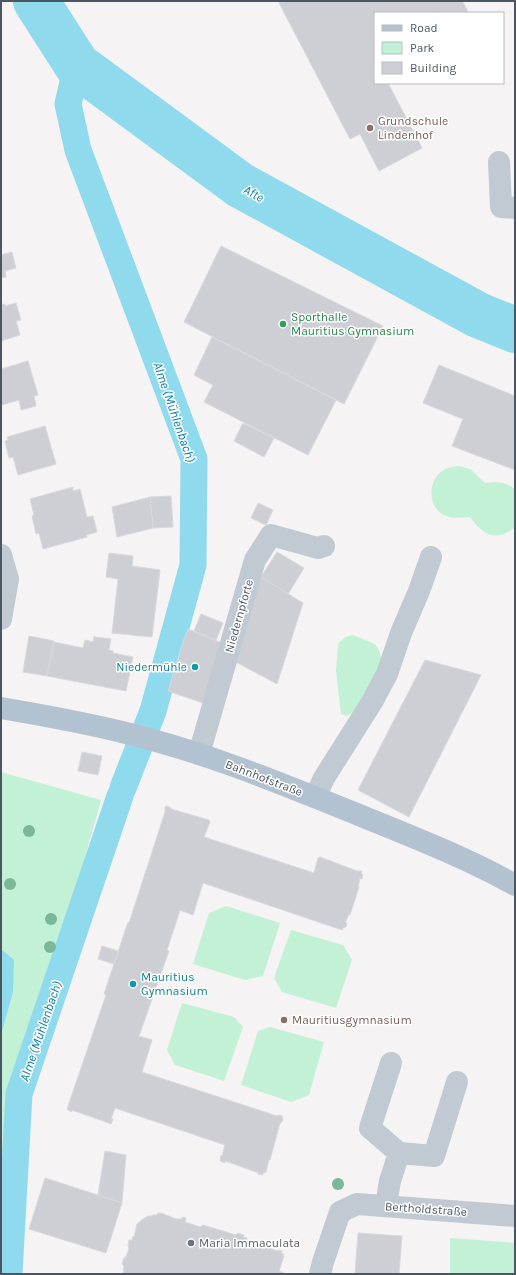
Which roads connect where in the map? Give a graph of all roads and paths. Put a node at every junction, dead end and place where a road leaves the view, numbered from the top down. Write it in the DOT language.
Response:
graph roads {
  1 [pos="499,162"];
  2 [pos="515,208"];
  3 [pos="324,546"];
  4 [pos="1,555"];
  5 [pos="431,557"];
  6 [pos="1,619"];
  7 [pos="1,708"];
  8 [pos="199,754"];
  9 [pos="314,797"];
  10 [pos="515,885"];
  11 [pos="391,1063"];
  12 [pos="457,1082"];
  13 [pos="399,1153"];
  14 [pos="386,1205"];
  15 [pos="515,1216"];
  16 [pos="320,1274"];
  1 -- 2 [label="street"];
  3 -- 8 [label="street, Niedernpforte"];
  4 -- 6 [label="street"];
  5 -- 9 [label="street"];
  7 -- 8 [label="main road, Bahnhofstraße"];
  8 -- 9 [label="main road, Bahnhofstraße"];
  9 -- 10 [label="main road, Bahnhofstraße"];
  11 -- 13 [label="street"];
  12 -- 13 [label="street"];
  13 -- 14 [label="street"];
  14 -- 15 [label="street, Bertholdstraße"];
  14 -- 16 [label="street, Bertholdstraße"];
}
